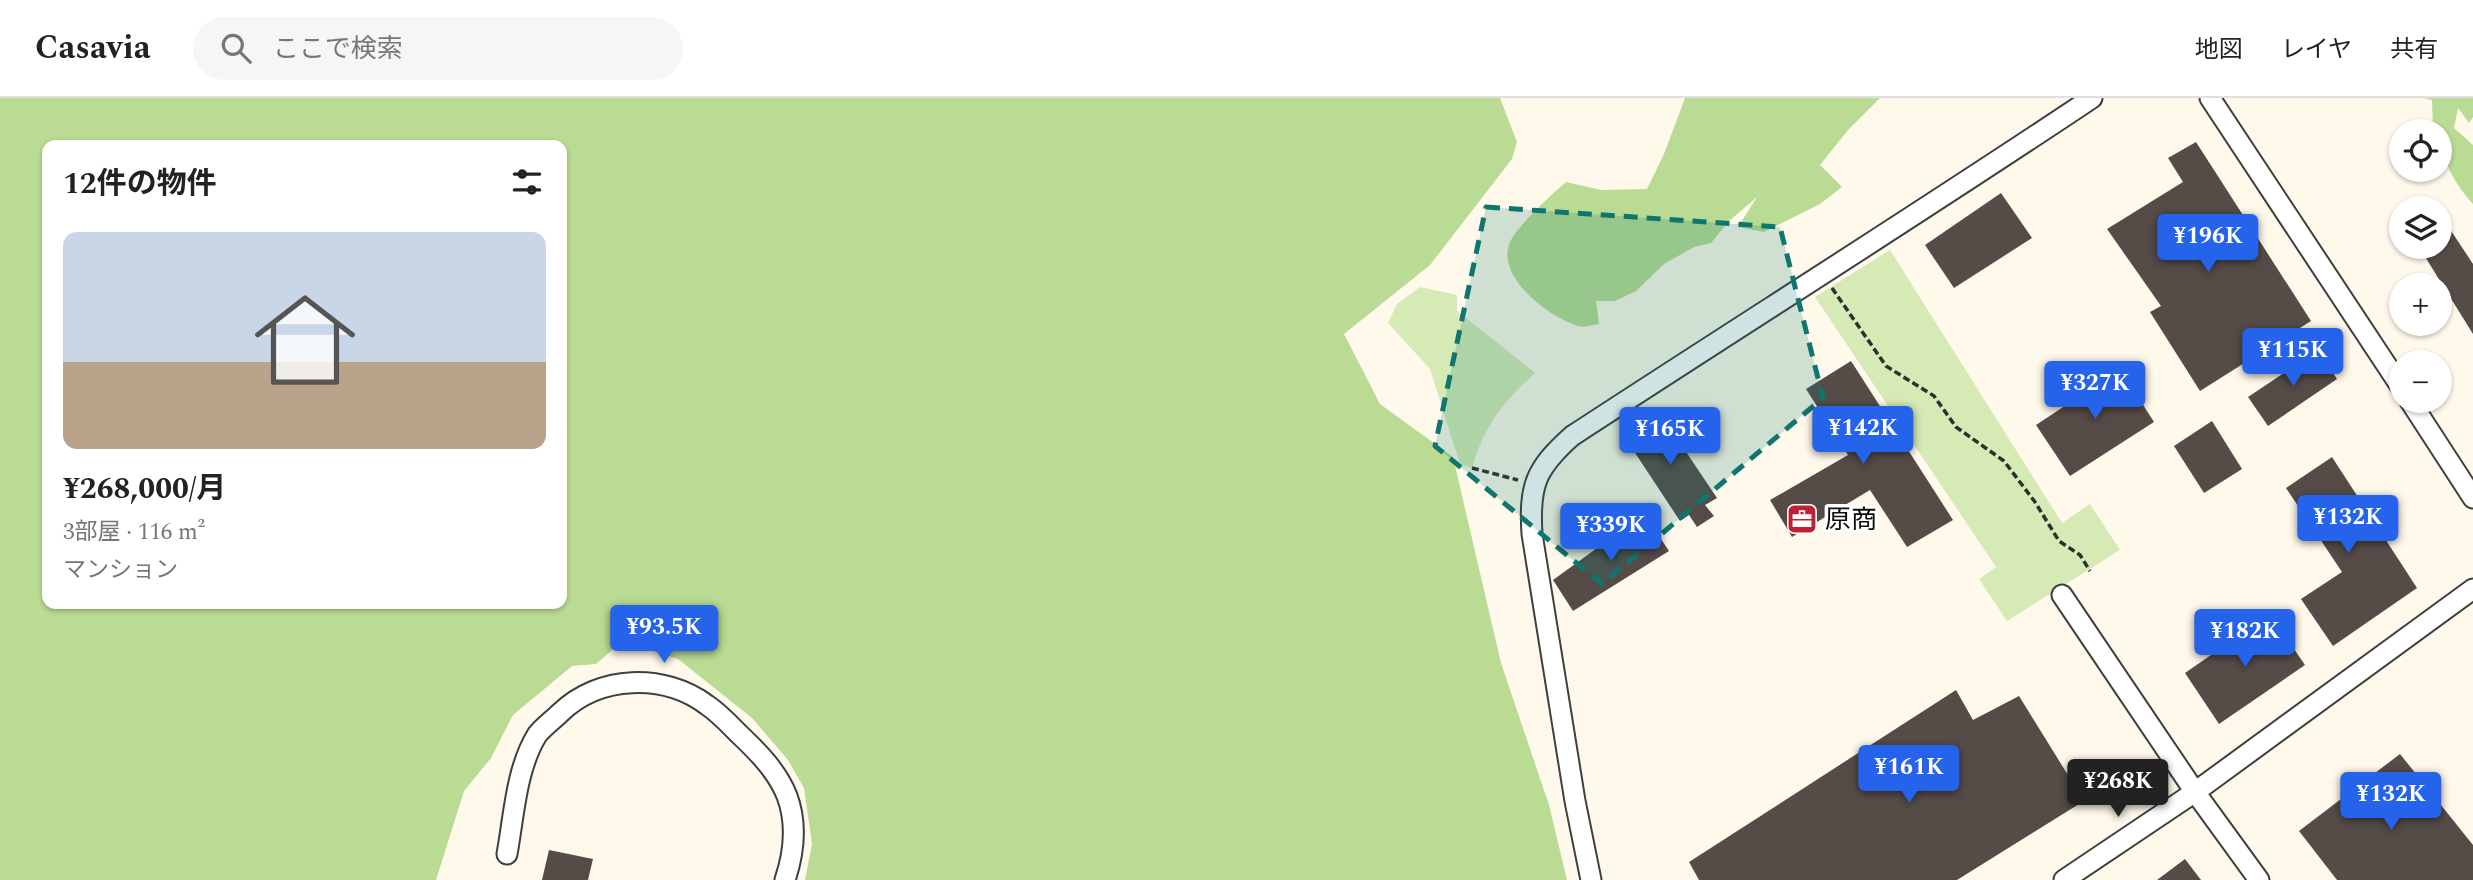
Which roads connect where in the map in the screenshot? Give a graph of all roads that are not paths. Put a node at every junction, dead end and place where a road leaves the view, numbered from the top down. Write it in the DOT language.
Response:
graph roads {
  1 [pos="2092,98"];
  2 [pos="2210,98"];
  3 [pos="2389,369"];
  4 [pos="2418,413"];
  5 [pos="2473,498"];
  6 [pos="2473,589"];
  7 [pos="2062,595"];
  8 [pos="2195,792"];
  9 [pos="508,854"];
  10 [pos="785,880"];
  11 [pos="1591,880"];
  12 [pos="2064,880"];
  13 [pos="2259,880"];
  1 -- 11 [label="street"];
  2 -- 3 [label="street"];
  4 -- 5 [label="street"];
  6 -- 8 [label="street"];
  7 -- 8 [label="street"];
  8 -- 12 [label="street"];
  8 -- 13 [label="street"];
  9 -- 10 [label="street"];
}
